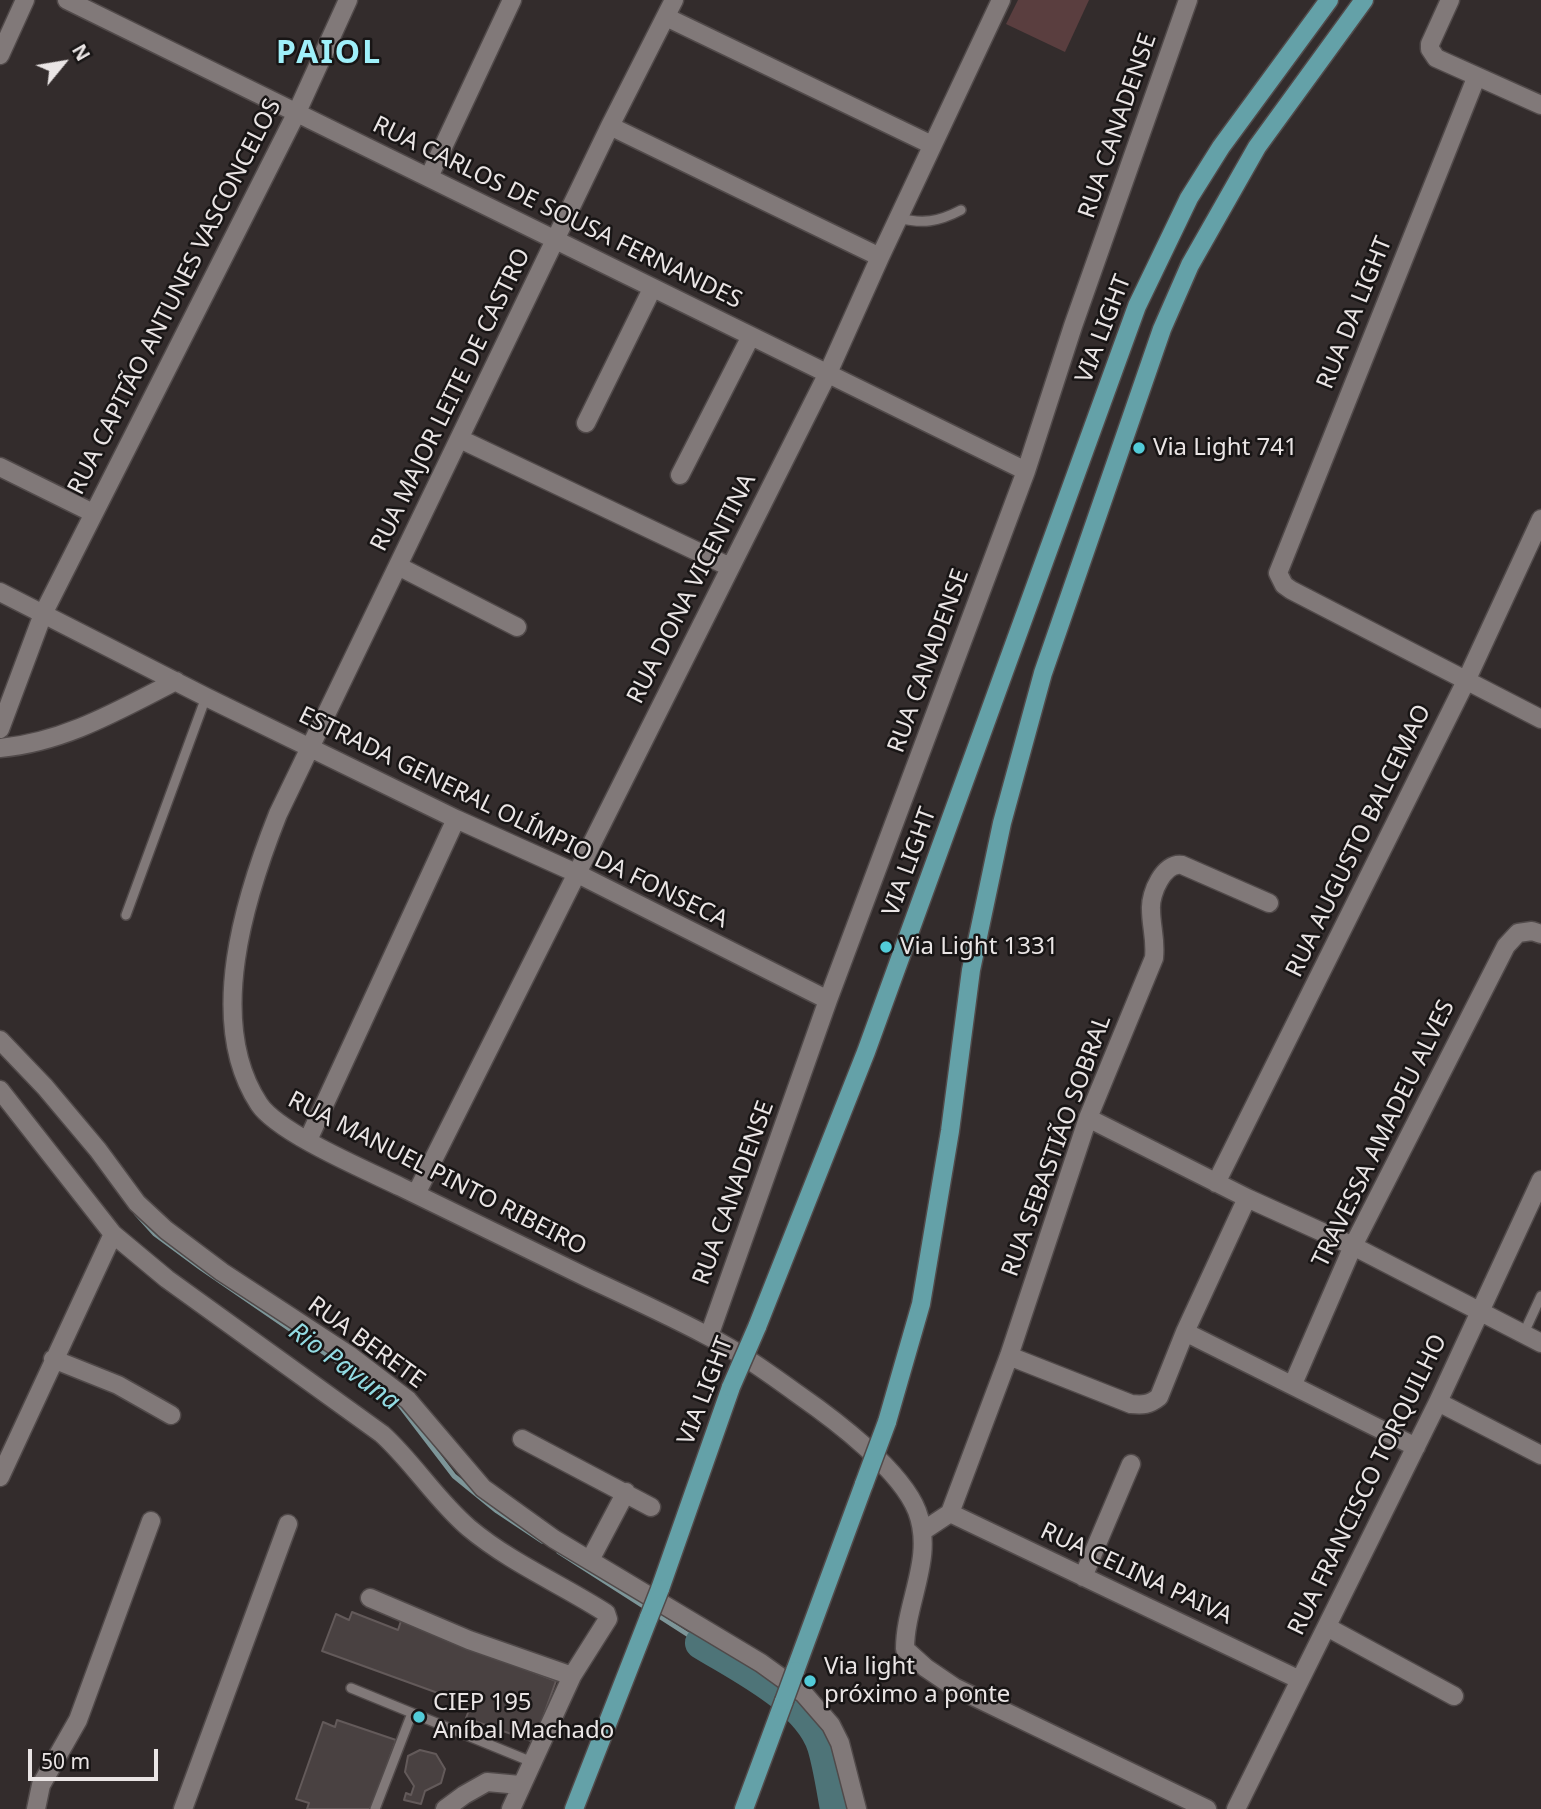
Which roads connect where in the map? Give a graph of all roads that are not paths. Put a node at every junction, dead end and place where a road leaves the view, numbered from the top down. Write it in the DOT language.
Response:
graph roads {
  1 [pos="25,0"];
  2 [pos="67,0"];
  3 [pos="348,0"];
  4 [pos="512,0"];
  5 [pos="674,0"];
  6 [pos="1001,0"];
  7 [pos="1188,0"];
  8 [pos="1329,0"];
  9 [pos="1364,0"];
  10 [pos="1450,0"];
  11 [pos="666,17"];
  12 [pos="0,55"];
  13 [pos="1476,78"];
  14 [pos="1541,105"];
  15 [pos="297,113"];
  16 [pos="610,126"];
  17 [pos="932,145"];
  18 [pos="429,177"];
  19 [pos="961,210"];
  20 [pos="898,218"];
  21 [pos="556,239"];
  22 [pos="880,257"];
  23 [pos="652,289"];
  24 [pos="751,336"];
  25 [pos="828,373"];
  26 [pos="586,424"];
  27 [pos="460,439"];
  28 [pos="0,467"];
  29 [pos="1026,471"];
  30 [pos="680,475"];
  31 [pos="93,513"];
  32 [pos="1541,519"];
  33 [pos="398,566"];
  34 [pos="730,568"];
  35 [pos="0,592"];
  36 [pos="43,614"];
  37 [pos="517,627"];
  38 [pos="176,681"];
  39 [pos="1466,681"];
  40 [pos="206,697"];
  41 [pos="1541,719"];
  42 [pos="0,729"];
  43 [pos="311,747"];
  44 [pos="0,748"];
  45 [pos="456,819"];
  46 [pos="576,873"];
  47 [pos="1269,903"];
  48 [pos="126,915"];
  49 [pos="1541,934"];
  50 [pos="828,1000"];
  51 [pos="0,1040"];
  52 [pos="0,1090"];
  53 [pos="1088,1118"];
  54 [pos="308,1140"];
  55 [pos="1541,1180"];
  56 [pos="1216,1183"];
  57 [pos="416,1195"];
  58 [pos="1247,1198"];
  59 [pos="113,1234"];
  60 [pos="1353,1247"];
  61 [pos="1541,1296"];
  62 [pos="1478,1312"];
  63 [pos="1185,1332"];
  64 [pos="1523,1335"];
  65 [pos="709,1336"];
  66 [pos="1541,1343"];
  67 [pos="1009,1356"];
  68 [pos="53,1359"];
  69 [pos="1293,1384"];
  70 [pos="1438,1402"];
  71 [pos="171,1415"];
  72 [pos="522,1439"];
  73 [pos="1416,1447"];
  74 [pos="1541,1455"];
  75 [pos="1131,1464"];
  76 [pos="0,1477"];
  77 [pos="626,1493"];
  78 [pos="652,1507"];
  79 [pos="950,1513"];
  80 [pos="151,1521"];
  81 [pos="288,1524"];
  82 [pos="923,1531"];
  83 [pos="590,1560"];
  84 [pos="1083,1577"];
  85 [pos="370,1598"];
  86 [pos="1327,1627"];
  87 [pos="572,1676"];
  88 [pos="1300,1680"];
  89 [pos="351,1688"];
  90 [pos="1454,1696"];
  91 [pos="412,1713"];
  92 [pos="532,1762"];
  93 [pos="520,1785"];
  94 [pos="36,1809"];
  95 [pos="183,1809"];
  96 [pos="376,1809"];
  97 [pos="445,1809"];
  98 [pos="511,1809"];
  99 [pos="574,1809"];
  100 [pos="744,1809"];
  101 [pos="857,1809"];
  102 [pos="1207,1809"];
  103 [pos="1236,1809"];
  1 -- 12 [label="street"];
  2 -- 15 [label="street, RUA CARLOS DE SOUSA FERNANDES"];
  3 -- 15 [label="street, RUA CAPITÃO ANTUNES VASCONCELOS"];
  4 -- 18 [label="street"];
  5 -- 11 [label="street, RUA MAJOR LEITE DE CASTRO"];
  6 -- 17 [label="street, RUA DONA VICENTINA"];
  7 -- 29 [label="street, RUA CANADENSE"];
  8 -- 99 [label="main road, VIA LIGHT, bridge"];
  9 -- 100 [label="main road, bridge"];
  10 -- 13 [label="street"];
  11 -- 16 [label="street, RUA MAJOR LEITE DE CASTRO"];
  11 -- 17 [label="street"];
  13 -- 14 [label="street"];
  13 -- 39 [label="street, RUA DA LIGHT"];
  15 -- 18 [label="street, RUA CARLOS DE SOUSA FERNANDES"];
  15 -- 31 [label="street, RUA CAPITÃO ANTUNES VASCONCELOS"];
  16 -- 21 [label="street, RUA MAJOR LEITE DE CASTRO"];
  16 -- 22 [label="street"];
  17 -- 20 [label="street, RUA DONA VICENTINA"];
  18 -- 21 [label="street, RUA CARLOS DE SOUSA FERNANDES"];
  19 -- 20 [label="lane"];
  20 -- 22 [label="street, RUA DONA VICENTINA"];
  21 -- 23 [label="street, RUA CARLOS DE SOUSA FERNANDES"];
  21 -- 27 [label="street, RUA MAJOR LEITE DE CASTRO"];
  22 -- 25 [label="street, RUA DONA VICENTINA"];
  23 -- 24 [label="street, RUA CARLOS DE SOUSA FERNANDES"];
  23 -- 26 [label="street"];
  24 -- 25 [label="street, RUA CARLOS DE SOUSA FERNANDES"];
  24 -- 30 [label="street"];
  25 -- 29 [label="street, RUA CARLOS DE SOUSA FERNANDES"];
  25 -- 34 [label="street, RUA DONA VICENTINA"];
  27 -- 33 [label="street, RUA MAJOR LEITE DE CASTRO"];
  27 -- 34 [label="street"];
  28 -- 31 [label="street"];
  29 -- 50 [label="street, RUA CANADENSE"];
  31 -- 36 [label="street, RUA CAPITÃO ANTUNES VASCONCELOS"];
  32 -- 39 [label="street, RUA AUGUSTO BALCEMAO"];
  33 -- 37 [label="street"];
  33 -- 43 [label="street, RUA MAJOR LEITE DE CASTRO"];
  34 -- 46 [label="street, RUA DONA VICENTINA"];
  35 -- 36 [label="street, ESTRADA GENERAL OLÍMPIO DA FONSECA"];
  36 -- 38 [label="street, ESTRADA GENERAL OLÍMPIO DA FONSECA"];
  36 -- 42 [label="street, RUA CAPITÃO ANTUNES VASCONCELOS"];
  38 -- 40 [label="street, ESTRADA GENERAL OLÍMPIO DA FONSECA"];
  38 -- 44 [label="street"];
  39 -- 41 [label="street"];
  39 -- 56 [label="street, RUA AUGUSTO BALCEMAO"];
  40 -- 43 [label="street, ESTRADA GENERAL OLÍMPIO DA FONSECA"];
  40 -- 48 [label="lane"];
  43 -- 45 [label="street, ESTRADA GENERAL OLÍMPIO DA FONSECA"];
  43 -- 54 [label="street, RUA MANUEL PINTO RIBEIRO"];
  45 -- 46 [label="street, ESTRADA GENERAL OLÍMPIO DA FONSECA"];
  45 -- 54 [label="street"];
  46 -- 50 [label="street, ESTRADA GENERAL OLÍMPIO DA FONSECA"];
  46 -- 57 [label="street, RUA DONA VICENTINA"];
  47 -- 53 [label="street, RUA SEBASTIÃO SOBRAL"];
  49 -- 60 [label="street, TRAVESSA AMADEU ALVES"];
  50 -- 65 [label="street, RUA CANADENSE"];
  51 -- 83 [label="street, RUA BERETE"];
  52 -- 59 [label="street"];
  53 -- 56 [label="street"];
  53 -- 67 [label="street, RUA SEBASTIÃO SOBRAL"];
  54 -- 57 [label="street, RUA MANUEL PINTO RIBEIRO"];
  55 -- 62 [label="street, RUA FRANCISCO TORQUILHO"];
  56 -- 58 [label="street"];
  57 -- 65 [label="street, RUA MANUEL PINTO RIBEIRO"];
  58 -- 60 [label="street"];
  58 -- 63 [label="street"];
  59 -- 68 [label="street"];
  59 -- 87 [label="street"];
  60 -- 62 [label="street"];
  60 -- 69 [label="street, TRAVESSA AMADEU ALVES"];
  61 -- 64 [label="lane"];
  62 -- 64 [label="street"];
  62 -- 70 [label="street, RUA FRANCISCO TORQUILHO"];
  63 -- 67 [label="street"];
  63 -- 69 [label="street"];
  64 -- 66 [label="street"];
  65 -- 82 [label="street, RUA MANUEL PINTO RIBEIRO"];
  67 -- 79 [label="street, RUA SEBASTIÃO SOBRAL"];
  68 -- 71 [label="street"];
  68 -- 76 [label="street"];
  69 -- 73 [label="street"];
  70 -- 73 [label="street, RUA FRANCISCO TORQUILHO"];
  70 -- 74 [label="street"];
  72 -- 77 [label="street"];
  73 -- 86 [label="street, RUA FRANCISCO TORQUILHO"];
  75 -- 84 [label="street"];
  77 -- 78 [label="street"];
  77 -- 83 [label="street"];
  79 -- 82 [label="street"];
  79 -- 84 [label="street, RUA CELINA PAIVA"];
  80 -- 94 [label="street"];
  81 -- 95 [label="street"];
  82 -- 102 [label="street"];
  83 -- 101 [label="street, RUA BERETE"];
  84 -- 88 [label="street, RUA CELINA PAIVA"];
  85 -- 87 [label="street"];
  86 -- 88 [label="street, RUA FRANCISCO TORQUILHO"];
  86 -- 90 [label="street"];
  87 -- 92 [label="street"];
  88 -- 103 [label="street, RUA FRANCISCO TORQUILHO"];
  89 -- 91 [label="lane"];
  91 -- 92 [label="lane"];
  91 -- 96 [label="lane"];
  92 -- 93 [label="street"];
  93 -- 97 [label="street"];
  93 -- 98 [label="street"];
}
